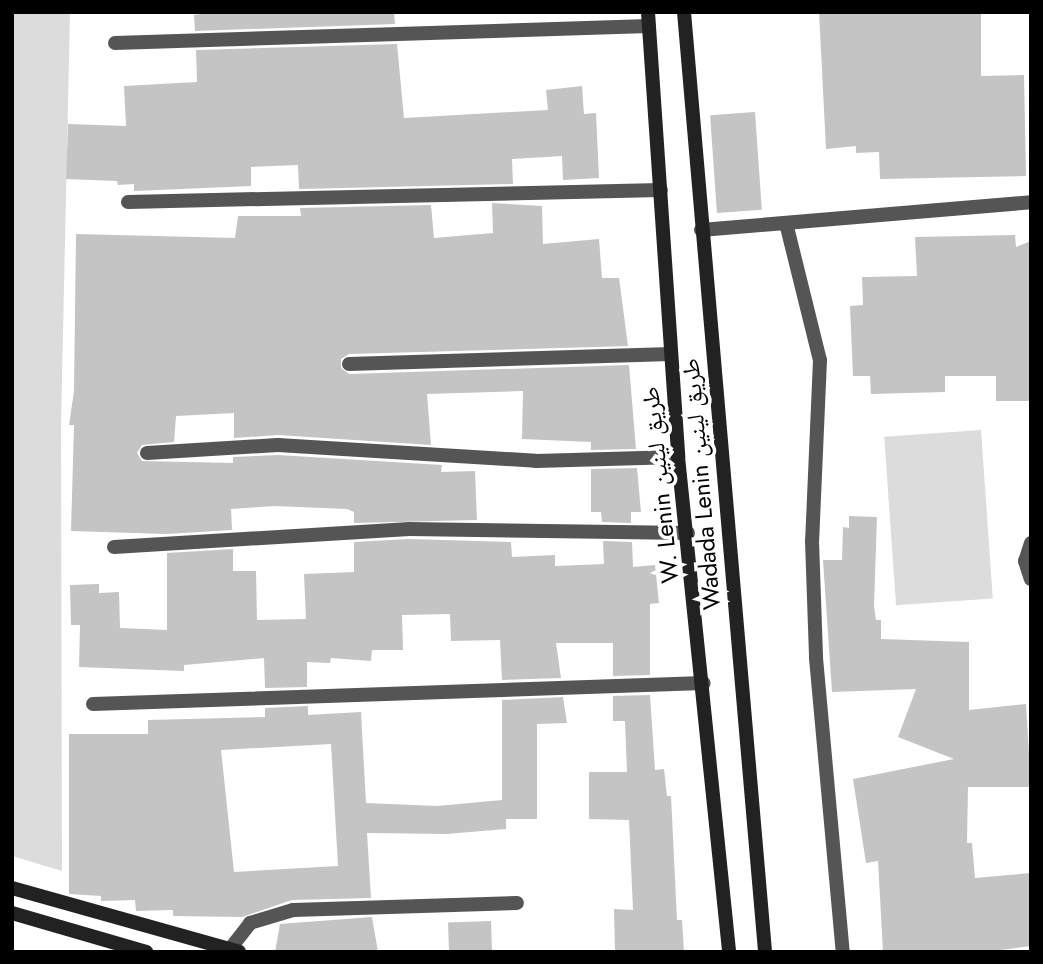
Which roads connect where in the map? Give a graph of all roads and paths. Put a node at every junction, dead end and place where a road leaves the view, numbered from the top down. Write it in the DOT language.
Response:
graph roads {
  1 [pos="684,12"];
  2 [pos="648,19"];
  3 [pos="115,43"];
  4 [pos="661,190"];
  5 [pos="128,202"];
  6 [pos="1031,202"];
  7 [pos="786,223"];
  8 [pos="701,230"];
  9 [pos="671,354"];
  10 [pos="349,364"];
  11 [pos="147,453"];
  12 [pos="678,457"];
  13 [pos="688,533"];
  14 [pos="1031,543"];
  15 [pos="114,547"];
  16 [pos="1031,579"];
  17 [pos="704,683"];
  18 [pos="93,704"];
  19 [pos="12,888"];
  20 [pos="517,903"];
  21 [pos="12,912"];
  22 [pos="234,951"];
  23 [pos="146,952"];
  24 [pos="729,952"];
  25 [pos="765,952"];
  26 [pos="843,952"];
  1 -- 8 [label="main road, Wadada Lenin طريق لينين"];
  2 -- 3 [label="street"];
  2 -- 4 [label="main road, W. Lenin طريق لينين"];
  4 -- 5 [label="street"];
  4 -- 9 [label="main road, W. Lenin طريق لينين"];
  6 -- 7 [label="street"];
  7 -- 8 [label="street"];
  7 -- 26 [label="street"];
  8 -- 25 [label="main road, Wadada Lenin طريق لينين"];
  9 -- 10 [label="street"];
  9 -- 12 [label="main road, W. Lenin طريق لينين"];
  11 -- 12 [label="street"];
  12 -- 13 [label="main road, W. Lenin طريق لينين"];
  13 -- 15 [label="street"];
  13 -- 17 [label="main road, W. Lenin طريق لينين"];
  14 -- 16 [label="street"];
  17 -- 18 [label="street"];
  17 -- 24 [label="main road, W. Lenin طريق لينين"];
  19 -- 22 [label="main road"];
  20 -- 22 [label="street"];
  21 -- 23 [label="main road"];
}
